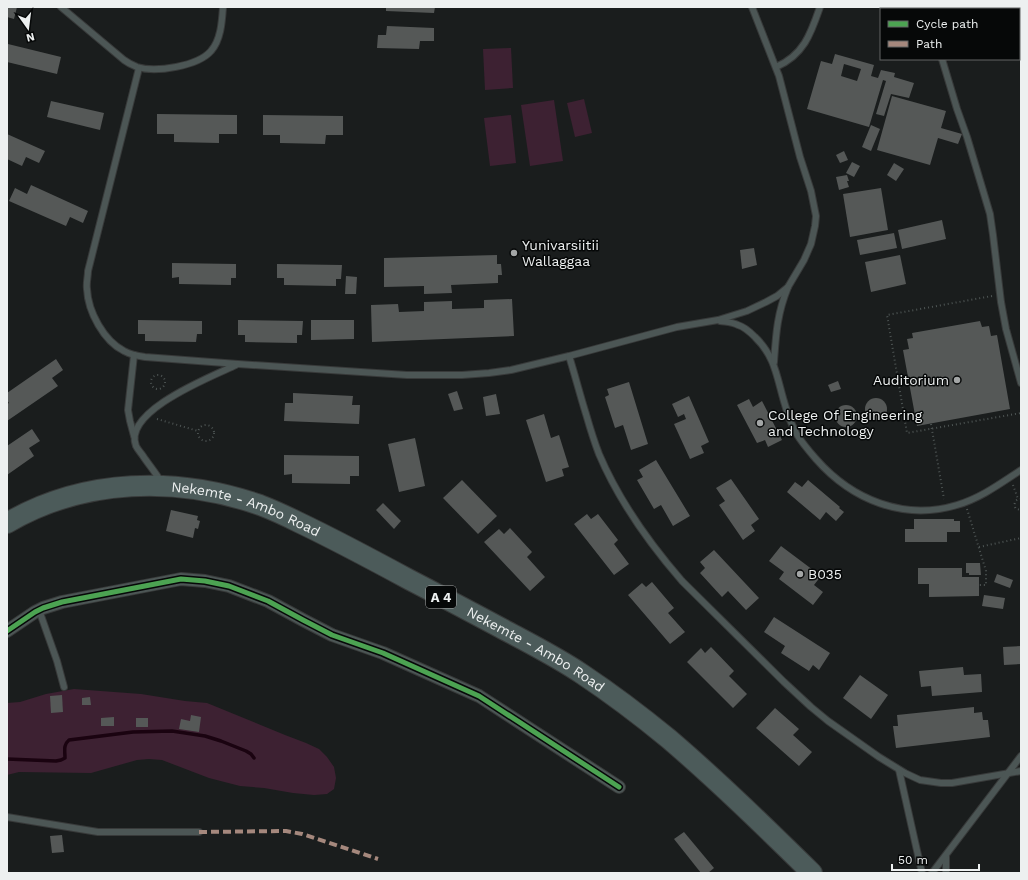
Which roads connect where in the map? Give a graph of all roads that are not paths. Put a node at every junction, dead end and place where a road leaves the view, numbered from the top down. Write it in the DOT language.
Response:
graph roads {
  1 [pos="61,7"];
  2 [pos="223,7"];
  3 [pos="752,7"];
  4 [pos="820,7"];
  5 [pos="942,60"];
  6 [pos="776,67"];
  7 [pos="139,68"];
  8 [pos="788,287"];
  9 [pos="718,320"];
  10 [pos="134,355"];
  11 [pos="569,356"];
  12 [pos="238,364"];
  13 [pos="774,364"];
  14 [pos="1021,383"];
  15 [pos="135,438"];
  16 [pos="1021,470"];
  17 [pos="164,486"];
  18 [pos="7,523"];
  19 [pos="39,610"];
  20 [pos="7,631"];
  21 [pos="64,687"];
  22 [pos="1021,756"];
  23 [pos="899,770"];
  24 [pos="1021,771"];
  25 [pos="1008,773"];
  26 [pos="619,786"];
  27 [pos="7,817"];
  28 [pos="199,832"];
  29 [pos="946,856"];
  30 [pos="812,873"];
  31 [pos="922,873"];
  32 [pos="932,873"];
  33 [pos="946,873"];
  1 -- 7 [label="lane"];
  2 -- 7 [label="lane"];
  3 -- 6 [label="lane"];
  4 -- 6 [label="lane"];
  5 -- 14 [label="lane"];
  6 -- 8 [label="lane"];
  7 -- 10 [label="lane"];
  8 -- 9 [label="lane"];
  8 -- 13 [label="lane"];
  9 -- 11 [label="lane"];
  9 -- 13 [label="lane"];
  10 -- 12 [label="lane"];
  10 -- 15 [label="lane"];
  11 -- 12 [label="lane"];
  11 -- 23 [label="lane"];
  12 -- 15 [label="lane"];
  13 -- 16 [label="lane"];
  15 -- 17 [label="lane"];
  17 -- 18 [label="highway, Nekemte - Ambo Road / A 4"];
  17 -- 30 [label="highway, Nekemte - Ambo Road / A 4"];
  19 -- 20 [label="street"];
  19 -- 21 [label="lane"];
  19 -- 26 [label="street"];
  22 -- 25 [label="lane"];
  23 -- 25 [label="lane"];
  23 -- 31 [label="lane"];
  24 -- 25 [label="lane"];
  25 -- 29 [label="lane"];
  27 -- 28 [label="lane"];
  29 -- 32 [label="lane"];
  29 -- 33 [label="lane"];
}
